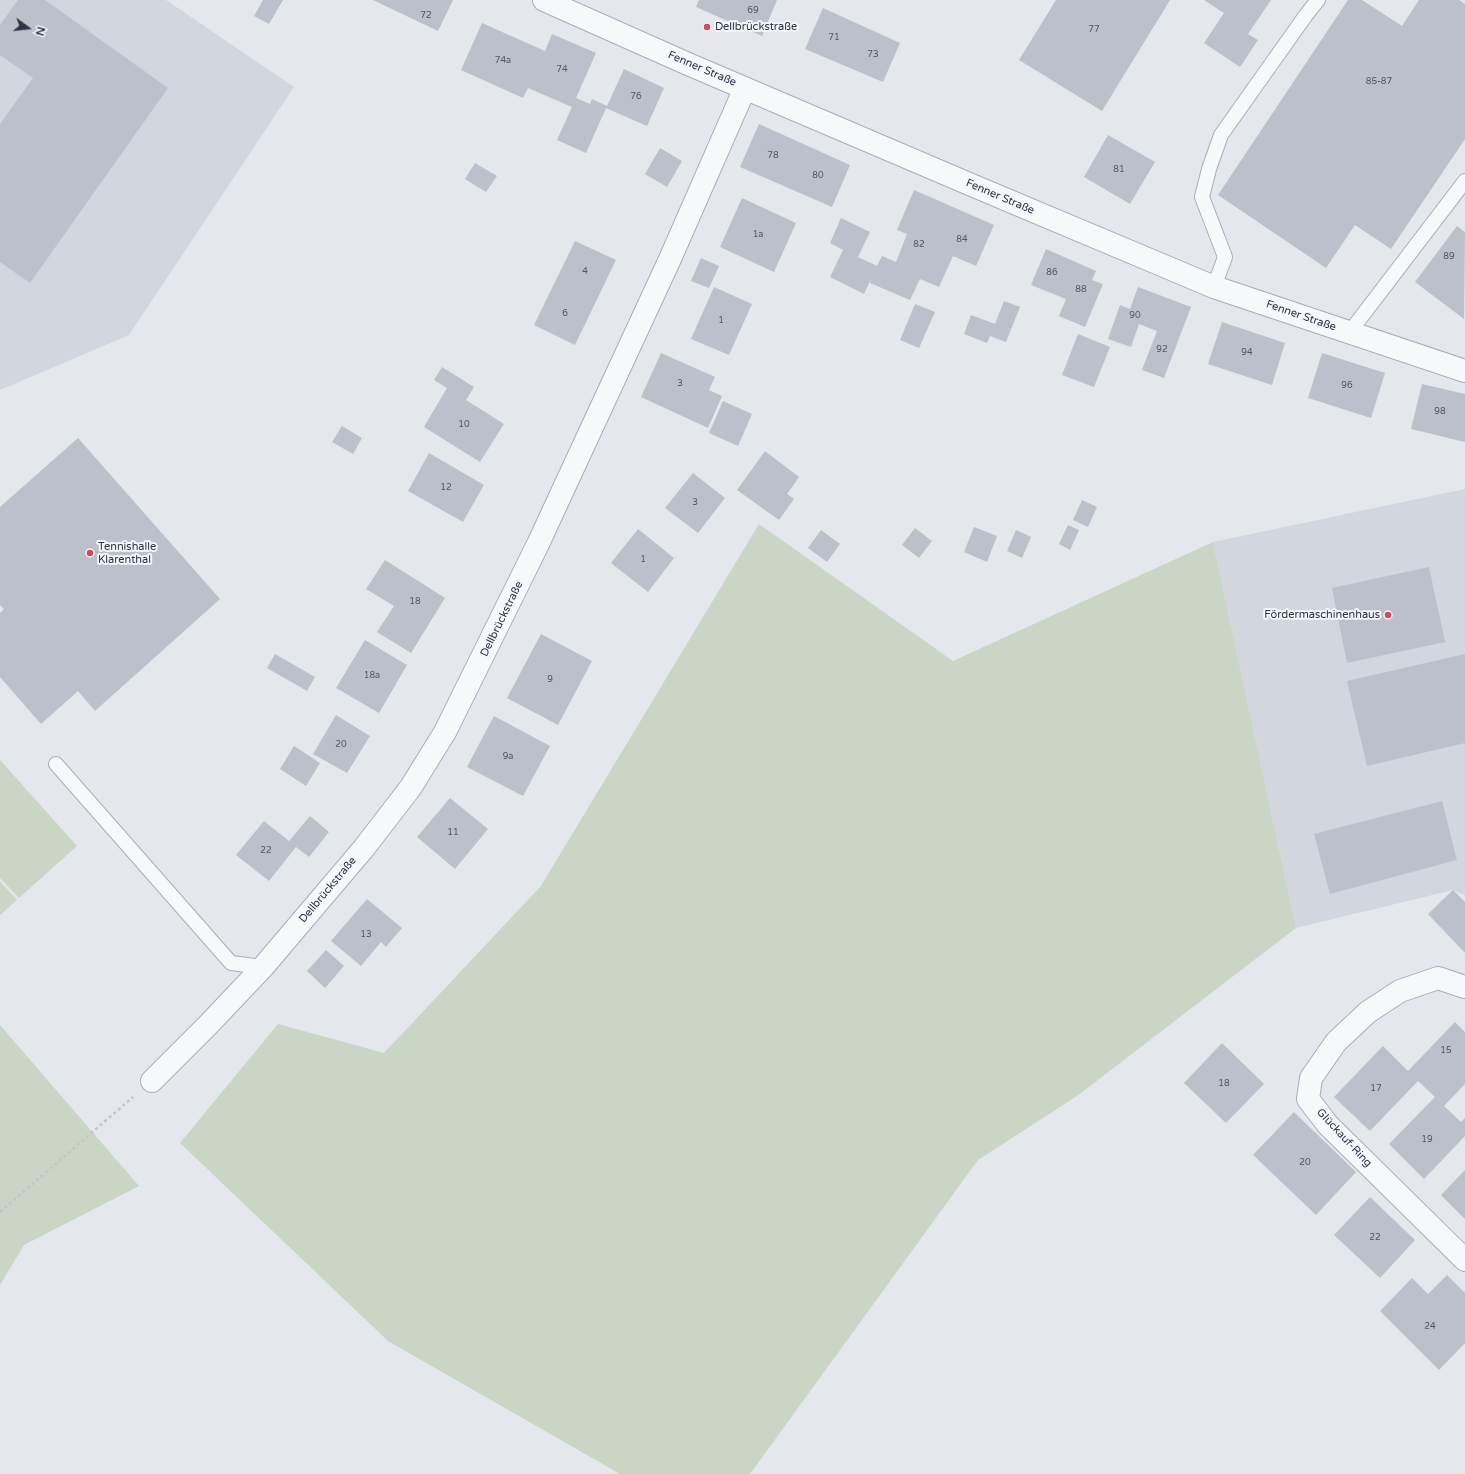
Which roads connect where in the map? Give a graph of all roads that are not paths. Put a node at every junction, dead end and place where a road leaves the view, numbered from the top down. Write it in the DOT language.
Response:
graph roads {
  1 [pos="544,0"];
  2 [pos="1318,0"];
  3 [pos="744,88"];
  4 [pos="1465,181"];
  5 [pos="1214,287"];
  6 [pos="1349,333"];
  7 [pos="1465,371"];
  8 [pos="56,764"];
  9 [pos="263,968"];
  10 [pos="1465,987"];
  11 [pos="152,1082"];
  12 [pos="1465,1260"];
  1 -- 3 [label="street, Fenner Straße"];
  2 -- 5 [label="lane"];
  3 -- 5 [label="street, Fenner Straße"];
  3 -- 9 [label="street, Dellbrückstraße"];
  4 -- 6 [label="lane"];
  5 -- 6 [label="street, Fenner Straße"];
  6 -- 7 [label="street, Fenner Straße"];
  8 -- 9 [label="lane"];
  9 -- 11 [label="street, Dellbrückstraße"];
  10 -- 12 [label="street, Glückauf-Ring"];
}
